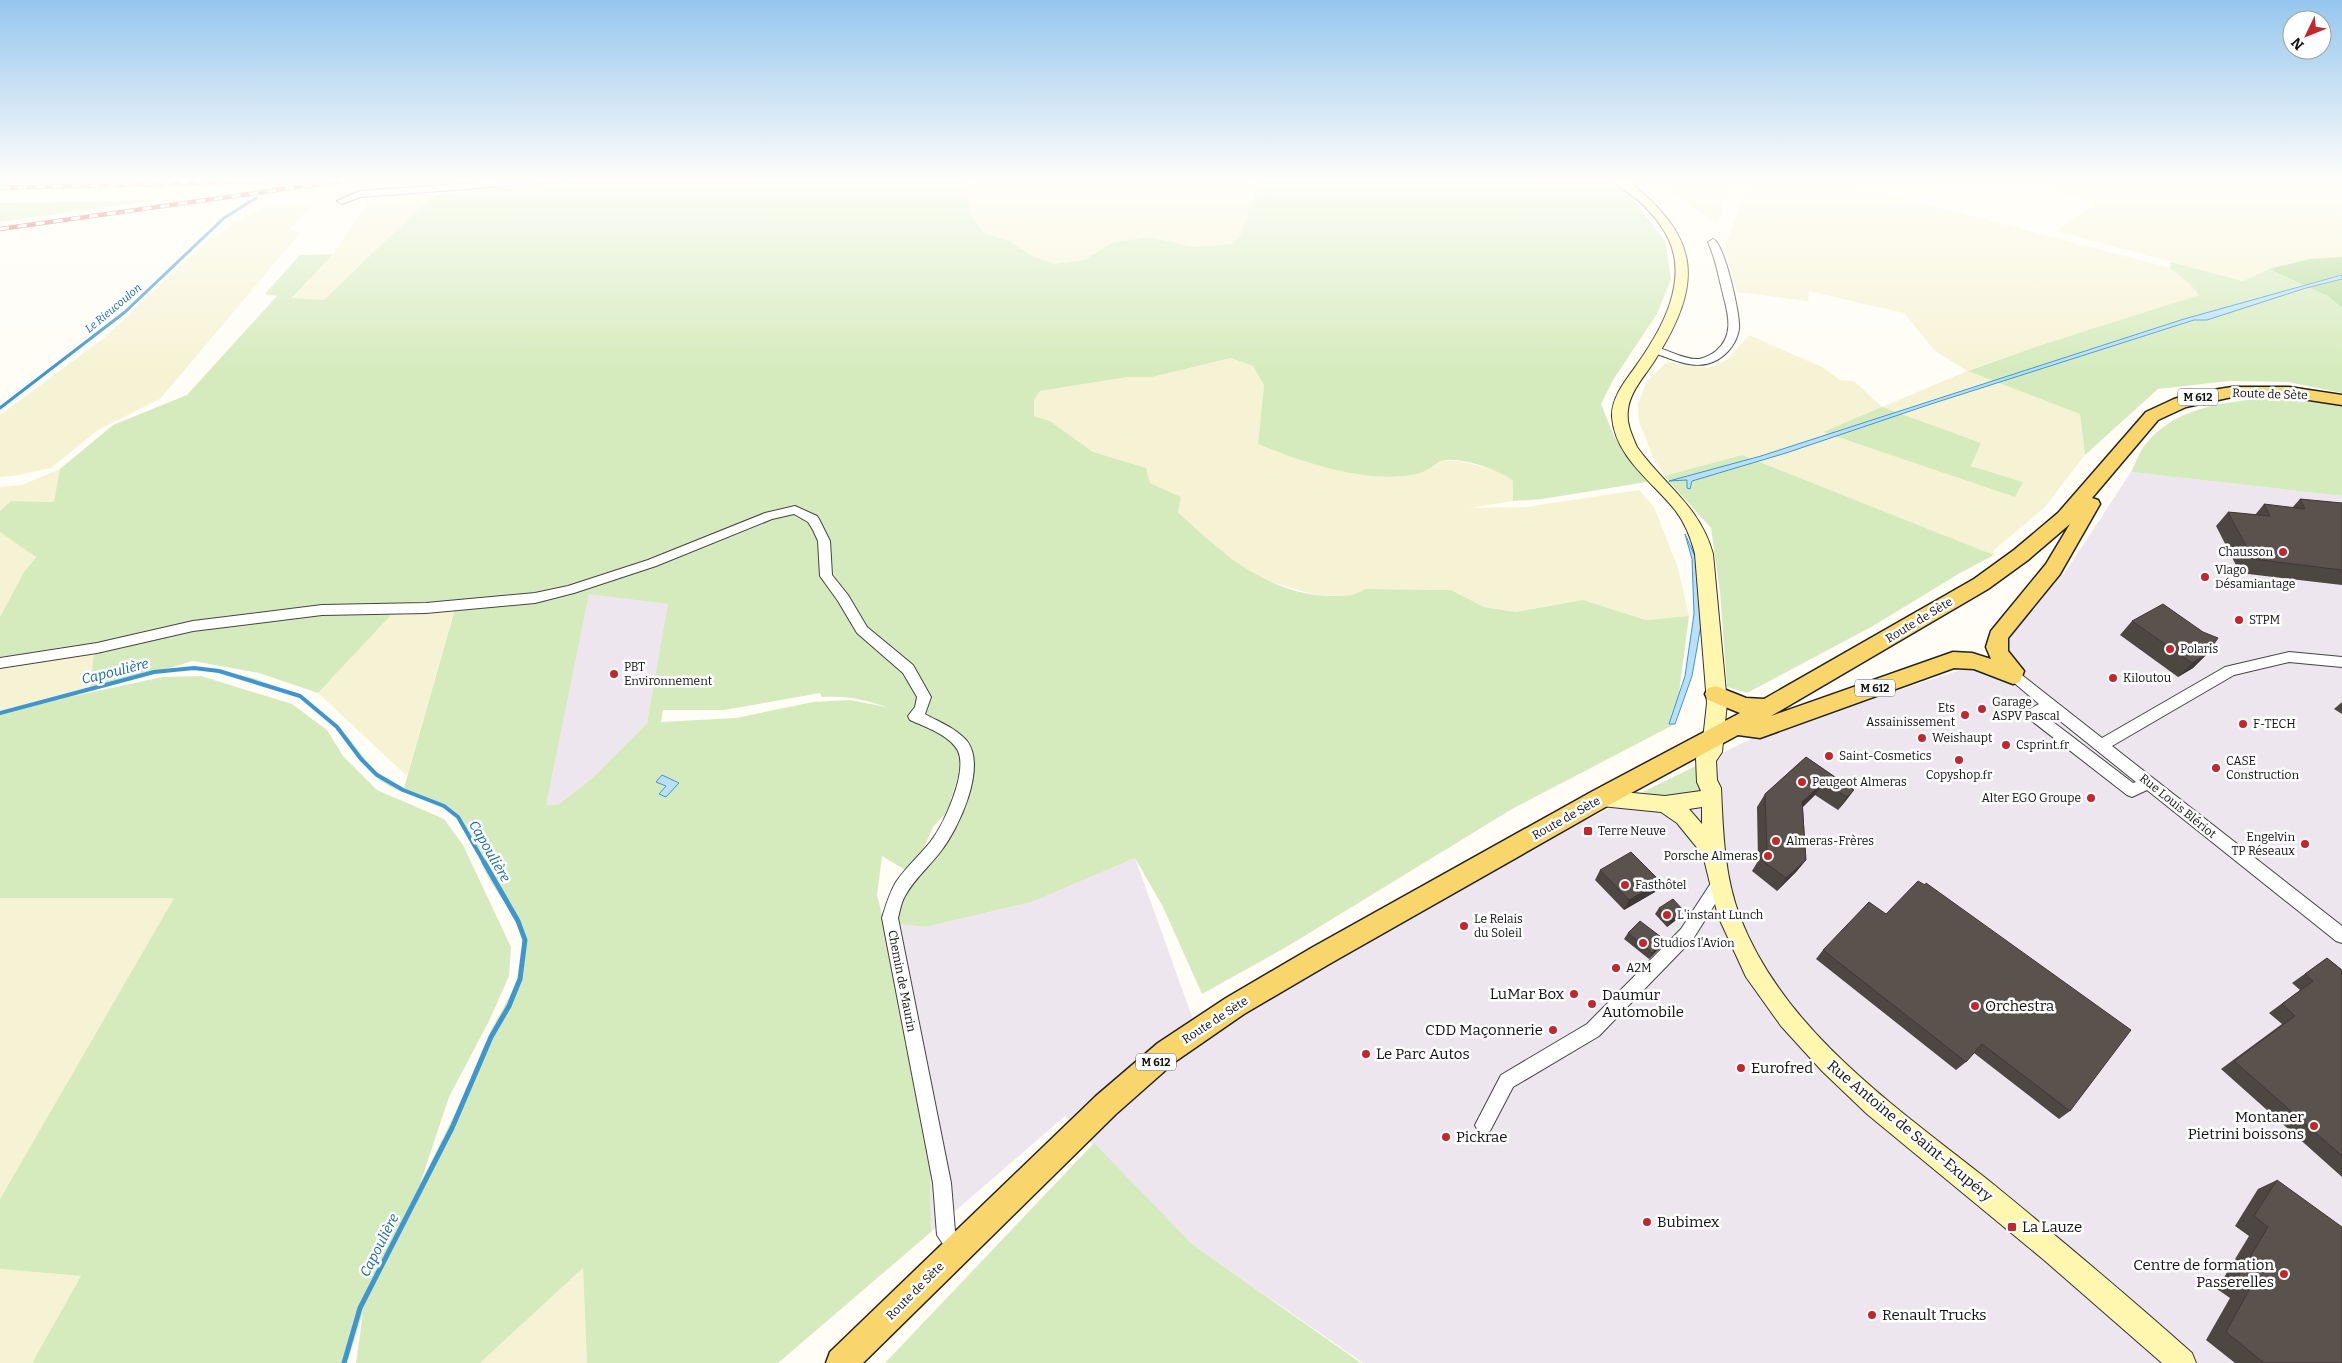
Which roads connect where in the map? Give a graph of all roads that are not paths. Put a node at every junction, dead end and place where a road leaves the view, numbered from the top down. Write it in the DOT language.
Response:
graph roads {
  1 [pos="1713,242"];
  2 [pos="1676,243"];
  3 [pos="1655,350"];
  4 [pos="2342,400"];
  5 [pos="2091,489"];
  6 [pos="0,662"];
  7 [pos="2342,662"];
  8 [pos="2013,676"];
  9 [pos="1716,694"];
  10 [pos="2050,705"];
  11 [pos="1767,708"];
  12 [pos="1736,726"];
  13 [pos="2102,745"];
  14 [pos="1712,746"];
  15 [pos="2148,782"];
  16 [pos="1711,793"];
  17 [pos="1601,798"];
  18 [pos="1665,804"];
  19 [pos="1711,850"];
  20 [pos="1719,885"];
  21 [pos="2342,936"];
  22 [pos="1484,1125"];
  23 [pos="957,1248"];
  24 [pos="842,1363"];
  25 [pos="2182,1363"];
  1 -- 3 [label="street"];
  2 -- 3 [label="street"];
  3 -- 9 [label="street"];
  4 -- 5 [label="main road, Route de Sète / M 612"];
  5 -- 8 [label="main road"];
  5 -- 11 [label="main road, Route de Sète / M 612"];
  6 -- 23 [label="street, Chemin de Maurin"];
  7 -- 13 [label="street"];
  8 -- 10 [label="street, Rue Louis Blériot"];
  8 -- 12 [label="main road, M 612"];
  9 -- 11 [label="main road"];
  9 -- 14 [label="street"];
  10 -- 13 [label="street, Rue Louis Blériot"];
  10 -- 15 [label="street"];
  11 -- 12 [label="main road, Route de Sète / M 612"];
  12 -- 14 [label="main road, Route de Sète / M 612"];
  13 -- 15 [label="street, Rue Louis Blériot"];
  14 -- 16 [label="street, Rue Antoine de Saint-Exupéry"];
  14 -- 17 [label="main road, Route de Sète / M 612"];
  15 -- 21 [label="street, Rue Louis Blériot"];
  16 -- 18 [label="street"];
  16 -- 19 [label="street, Rue Antoine de Saint-Exupéry"];
  17 -- 18 [label="street"];
  17 -- 23 [label="main road, Route de Sète / M 612"];
  18 -- 19 [label="street"];
  19 -- 20 [label="street, Rue Antoine de Saint-Exupéry"];
  20 -- 22 [label="street"];
  20 -- 25 [label="street, Rue Antoine de Saint-Exupéry"];
  23 -- 24 [label="main road, Route de Sète / M 612"];
}
